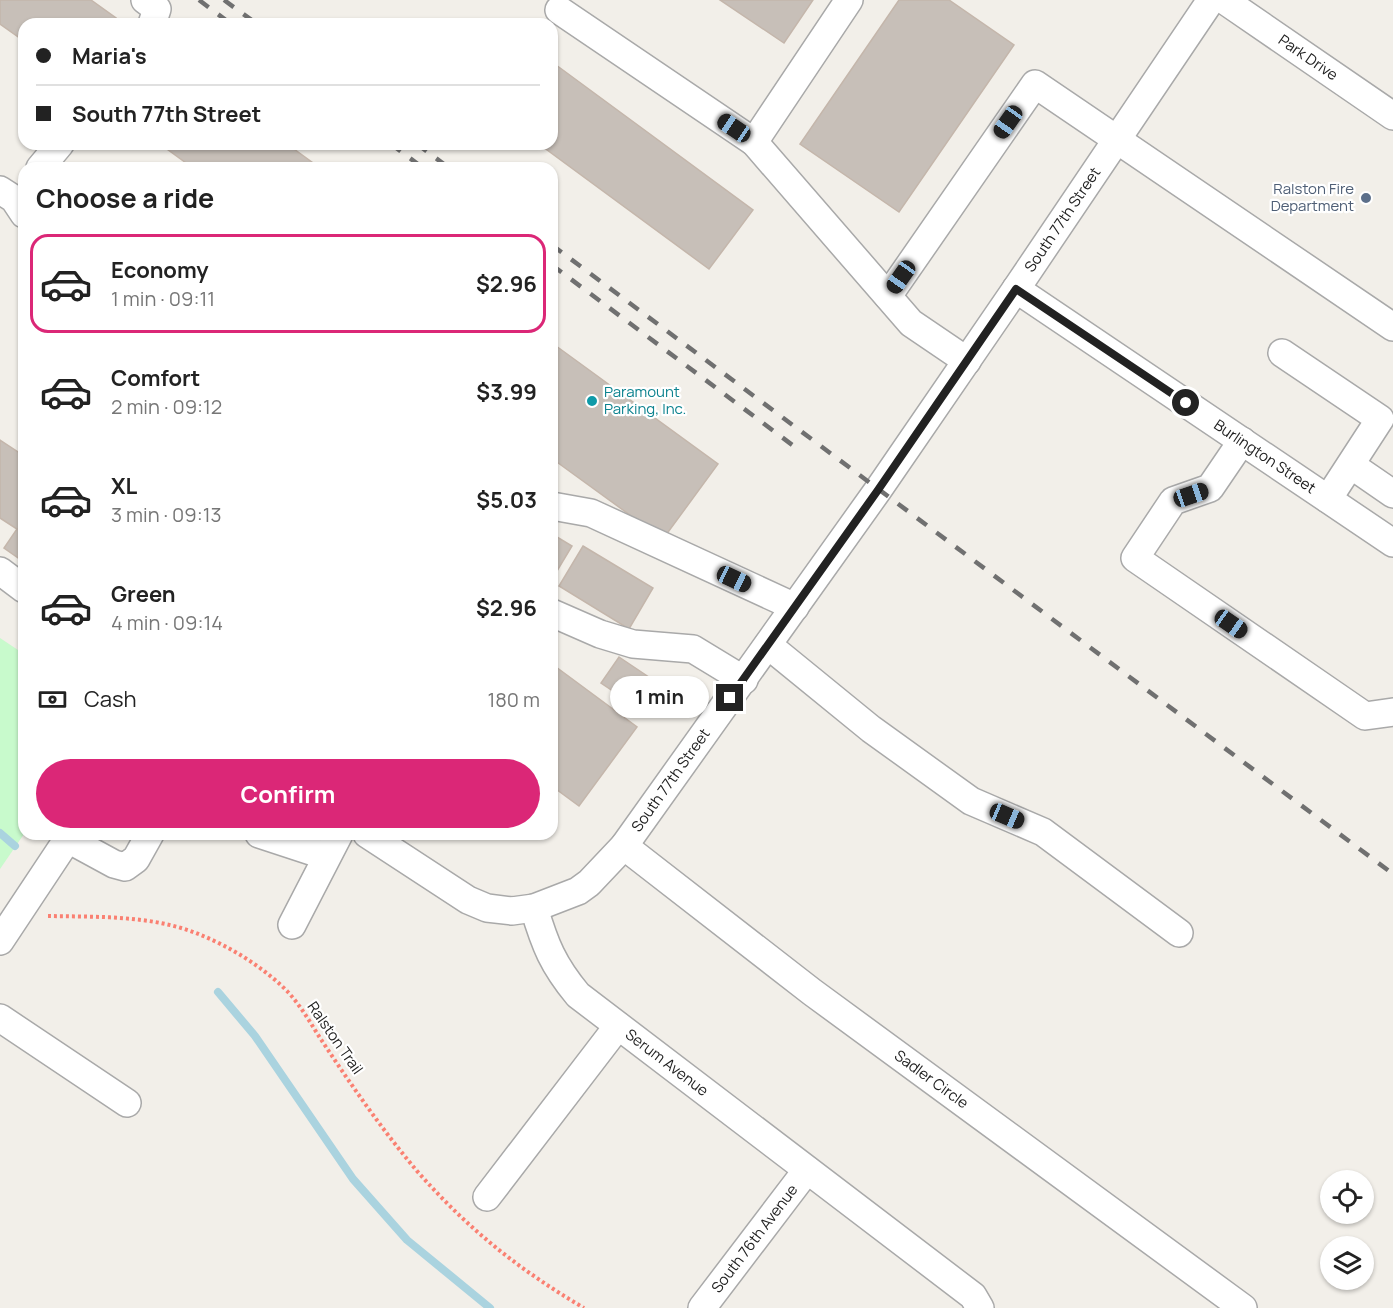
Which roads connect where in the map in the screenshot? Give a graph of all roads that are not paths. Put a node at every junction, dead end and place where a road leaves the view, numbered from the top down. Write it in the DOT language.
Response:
graph roads {
  1 [pos="145,0"];
  2 [pos="849,0"];
  3 [pos="1210,0"];
  4 [pos="1224,0"];
  5 [pos="559,10"];
  6 [pos="154,18"];
  7 [pos="1393,116"];
  8 [pos="1118,139"];
  9 [pos="754,142"];
  10 [pos="55,150"];
  11 [pos="45,162"];
  12 [pos="1016,289"];
  13 [pos="888,296"];
  14 [pos="1393,327"];
  15 [pos="1282,353"];
  16 [pos="967,361"];
  17 [pos="1242,441"];
  18 [pos="1351,465"];
  19 [pos="1393,494"];
  20 [pos="1328,499"];
  21 [pos="558,507"];
  22 [pos="1393,543"];
  23 [pos="0,571"];
  24 [pos="18,584"];
  25 [pos="795,607"];
  26 [pos="558,616"];
  27 [pos="768,645"];
  28 [pos="744,680"];
  29 [pos="1393,712"];
  30 [pos="66,840"];
  31 [pos="75,840"];
  32 [pos="146,840"];
  33 [pos="300,840"];
  34 [pos="376,840"];
  35 [pos="333,845"];
  36 [pos="624,846"];
  37 [pos="534,908"];
  38 [pos="292,925"];
  39 [pos="7,931"];
  40 [pos="1179,933"];
  41 [pos="0,1017"];
  42 [pos="618,1026"];
  43 [pos="127,1102"];
  44 [pos="807,1170"];
  45 [pos="487,1197"];
  46 [pos="702,1308"];
  47 [pos="980,1308"];
  48 [pos="1243,1308"];
  1 -- 6 [label="street"];
  2 -- 9 [label="street"];
  3 -- 8 [label="street, South 77th Street"];
  4 -- 7 [label="street, Park Drive"];
  5 -- 9 [label="street"];
  8 -- 12 [label="street, South 77th Street"];
  8 -- 13 [label="street"];
  8 -- 14 [label="street"];
  9 -- 13 [label="street"];
  10 -- 11 [label="street"];
  12 -- 16 [label="street, South 77th Street"];
  12 -- 17 [label="street, Burlington Street"];
  13 -- 16 [label="street"];
  15 -- 18 [label="street"];
  16 -- 25 [label="street, South 77th Street"];
  17 -- 20 [label="street, Burlington Street"];
  17 -- 29 [label="street"];
  18 -- 19 [label="street"];
  18 -- 20 [label="street"];
  20 -- 22 [label="street, Burlington Street"];
  21 -- 25 [label="street"];
  23 -- 24 [label="street"];
  25 -- 27 [label="street, South 77th Street"];
  26 -- 28 [label="street"];
  27 -- 28 [label="street, South 77th Street"];
  27 -- 40 [label="street"];
  28 -- 36 [label="street, South 77th Street"];
  30 -- 39 [label="street"];
  31 -- 32 [label="street"];
  33 -- 35 [label="street"];
  34 -- 37 [label="street"];
  35 -- 38 [label="street"];
  36 -- 37 [label="street, South 77th Street"];
  36 -- 48 [label="street, Sadler Circle"];
  37 -- 42 [label="street, Serum Avenue"];
  41 -- 43 [label="street"];
  42 -- 44 [label="street, Serum Avenue"];
  42 -- 45 [label="street"];
  44 -- 46 [label="street, South 76th Avenue"];
  44 -- 47 [label="street, Serum Avenue"];
}
